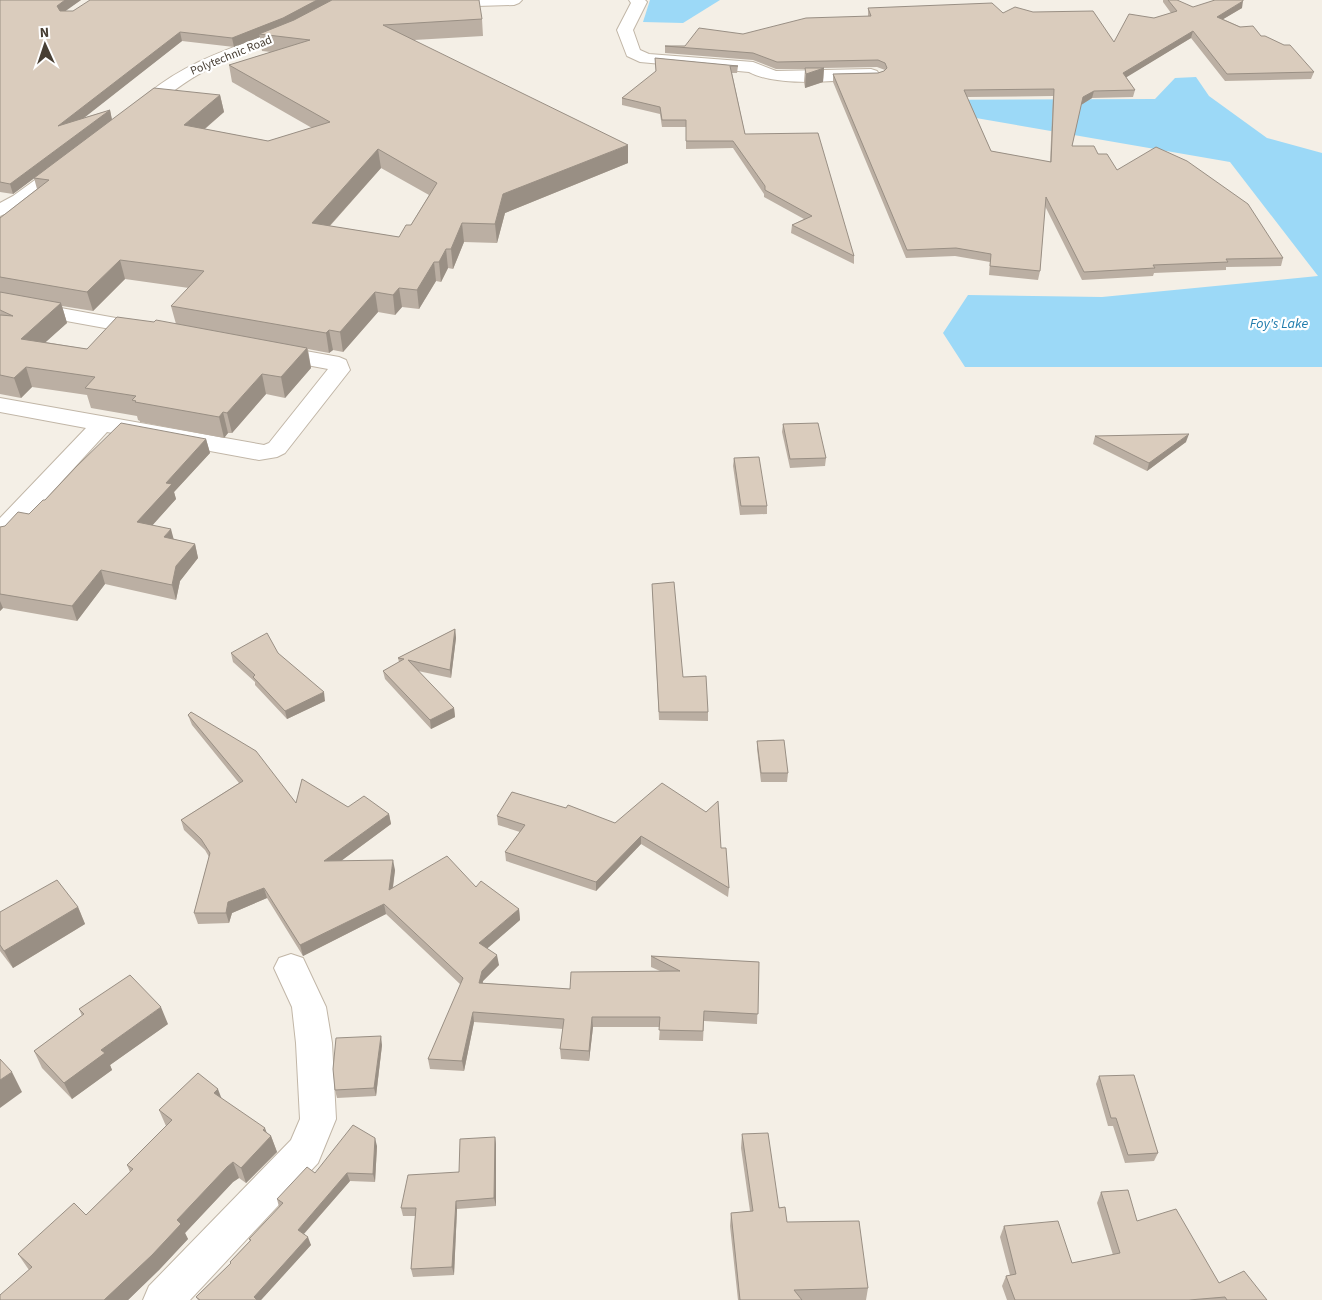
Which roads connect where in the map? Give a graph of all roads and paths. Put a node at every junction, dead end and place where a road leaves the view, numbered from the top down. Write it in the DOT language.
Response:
graph roads {
  1 [pos="514,0"];
  2 [pos="637,0"];
  3 [pos="428,2"];
  4 [pos="350,3"];
  5 [pos="877,74"];
  6 [pos="126,119"];
  7 [pos="81,154"];
  8 [pos="0,210"];
  9 [pos="0,303"];
  10 [pos="165,333"];
  11 [pos="253,348"];
  12 [pos="0,405"];
  13 [pos="102,424"];
  14 [pos="0,533"];
  15 [pos="291,968"];
  16 [pos="163,1300"];
  1 -- 3 [label="street"];
  2 -- 5 [label="street"];
  4 -- 6 [label="street, Polytechnic Road"];
  7 -- 8 [label="street"];
  9 -- 10 [label="street"];
  11 -- 13 [label="street"];
  12 -- 13 [label="street"];
  13 -- 14 [label="street"];
  15 -- 16 [label="street"];
}
